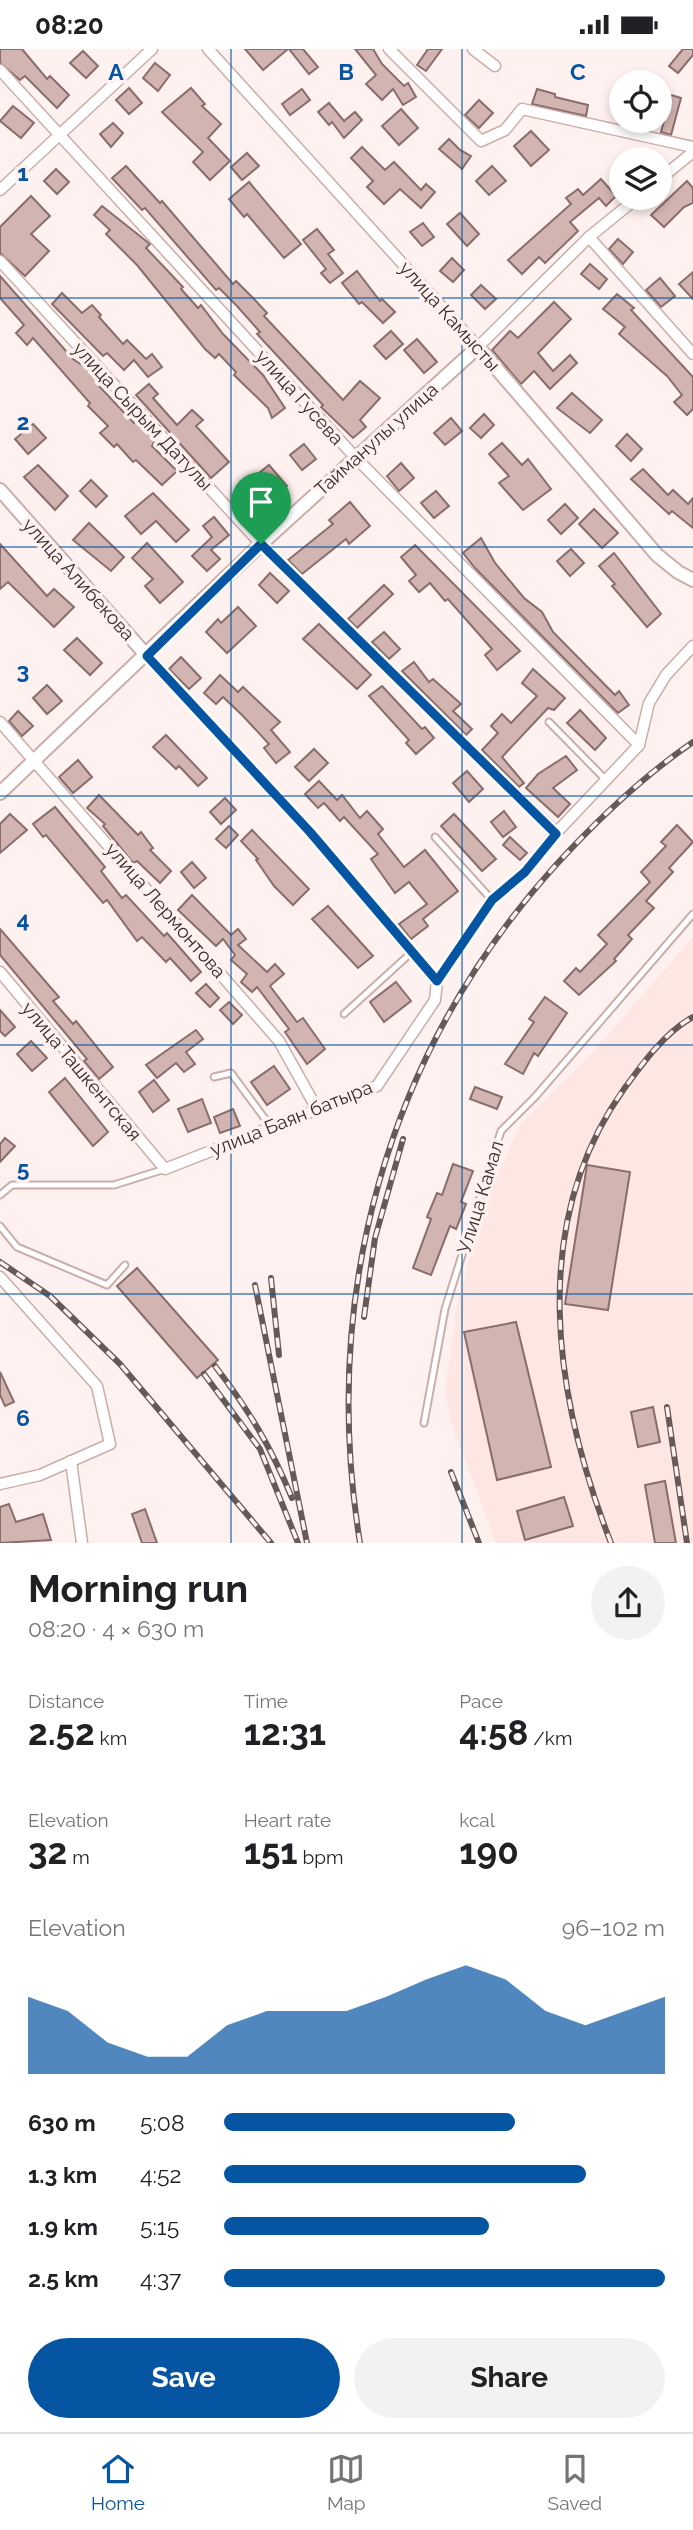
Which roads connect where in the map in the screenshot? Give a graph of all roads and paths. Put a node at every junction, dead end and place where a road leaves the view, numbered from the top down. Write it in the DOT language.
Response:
graph roads {
  1 [pos="152,49"];
  2 [pos="208,49"];
  3 [pos="389,49"];
  4 [pos="473,49"];
  5 [pos="495,66"];
  6 [pos="0,70"];
  7 [pos="60,134"];
  8 [pos="693,149"];
  9 [pos="672,168"];
  10 [pos="0,190"];
  11 [pos="622,210"];
  12 [pos="589,237"];
  13 [pos="0,261"];
  14 [pos="478,347"];
  15 [pos="693,354"];
  16 [pos="355,457"];
  17 [pos="0,490"];
  18 [pos="261,544"];
  19 [pos="693,580"];
  20 [pos="693,646"];
  21 [pos="147,656"];
  22 [pos="0,722"];
  23 [pos="549,722"];
  24 [pos="639,745"];
  25 [pos="36,760"];
  26 [pos="606,780"];
  27 [pos="0,793"];
  28 [pos="556,834"];
  29 [pos="435,837"];
  30 [pos="492,900"];
  31 [pos="693,914"];
  32 [pos="412,952"];
  33 [pos="0,972"];
  34 [pos="437,981"];
  35 [pos="344,1014"];
  36 [pos="214,1077"];
  37 [pos="317,1109"];
  38 [pos="271,1127"];
  39 [pos="164,1169"];
  40 [pos="0,1195"];
  41 [pos="0,1226"];
  42 [pos="125,1265"];
  43 [pos="0,1277"];
  44 [pos="424,1423"];
  45 [pos="71,1461"];
  46 [pos="0,1484"];
  47 [pos="82,1543"];
  1 -- 7 [label="street"];
  2 -- 14 [label="street, улица Камысты"];
  3 -- 8 [label="street"];
  4 -- 5 [label="street"];
  6 -- 7 [label="street, улица Гусева"];
  7 -- 10 [label="street"];
  7 -- 16 [label="street, улица Гусева"];
  8 -- 9 [label="street"];
  11 -- 12 [label="street"];
  12 -- 14 [label="street"];
  12 -- 15 [label="street"];
  13 -- 18 [label="street, улица Сырым Датулы"];
  14 -- 16 [label="street, Тайманулы улица"];
  14 -- 19 [label="street, улица Камысты"];
  16 -- 18 [label="street, Тайманулы улица"];
  16 -- 24 [label="street, улица Гусева"];
  17 -- 21 [label="street, улица Алибекова"];
  18 -- 21 [label="street, Тайманулы улица"];
  18 -- 28 [label="street, улица Сырым Датулы"];
  20 -- 24 [label="street, улица Баян батыра"];
  21 -- 25 [label="street, Тайманулы улица"];
  21 -- 32 [label="street, улица Алибекова"];
  22 -- 25 [label="street, улица Лермонтова"];
  23 -- 26 [label="lane"];
  24 -- 26 [label="street, улица Баян батыра"];
  25 -- 27 [label="street, Тайманулы улица"];
  25 -- 37 [label="street, улица Лермонтова"];
  26 -- 28 [label="street, улица Баян батыра"];
  28 -- 30 [label="street, улица Баян батыра"];
  29 -- 30 [label="lane"];
  30 -- 34 [label="street, улица Баян батыра"];
  31 -- 44 [label="lane, Улица Камал"];
  32 -- 34 [label="street, улица Алибекова"];
  32 -- 35 [label="lane"];
  33 -- 39 [label="street, улица Ташкентская"];
  34 -- 37 [label="street, улица Баян батыра"];
  36 -- 38 [label="lane"];
  37 -- 38 [label="street, улица Баян батыра"];
  38 -- 39 [label="street, улица Баян батыра"];
  39 -- 40 [label="lane"];
  41 -- 42 [label="lane"];
  43 -- 45 [label="street"];
  45 -- 46 [label="street"];
  45 -- 47 [label="street"];
}
